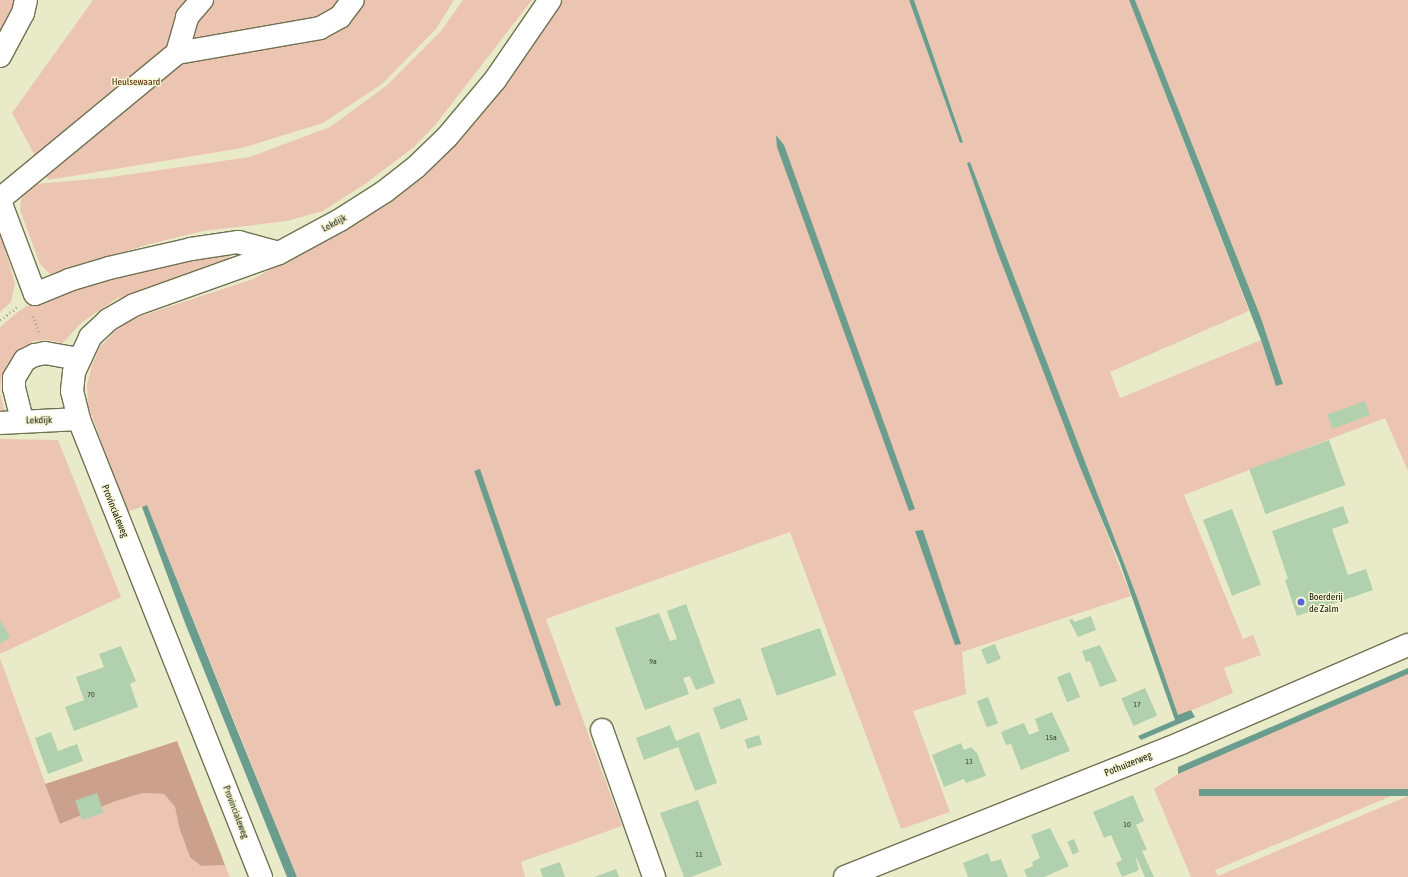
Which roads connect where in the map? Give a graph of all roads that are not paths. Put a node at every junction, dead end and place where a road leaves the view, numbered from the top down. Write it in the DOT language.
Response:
graph roads {
  1 [pos="26,0"];
  2 [pos="202,0"];
  3 [pos="353,0"];
  4 [pos="550,0"];
  5 [pos="177,53"];
  6 [pos="0,56"];
  7 [pos="0,200"];
  8 [pos="279,253"];
  9 [pos="79,359"];
  10 [pos="22,420"];
  11 [pos="79,420"];
  12 [pos="0,423"];
  13 [pos="1408,645"];
  14 [pos="602,730"];
  15 [pos="262,877"];
  16 [pos="654,877"];
  17 [pos="845,877"];
  1 -- 6 [label="street"];
  2 -- 5 [label="street"];
  3 -- 5 [label="street"];
  4 -- 8 [label="street, Lekdijk"];
  5 -- 7 [label="street"];
  7 -- 8 [label="street"];
  8 -- 9 [label="street, Provincialeweg"];
  9 -- 10 [label="street"];
  9 -- 11 [label="street, Provincialeweg"];
  10 -- 11 [label="street, Lekdijk"];
  10 -- 12 [label="street, Lekdijk"];
  11 -- 15 [label="street, Provincialeweg"];
  13 -- 17 [label="street, Pothuizerweg"];
  14 -- 16 [label="street"];
}
